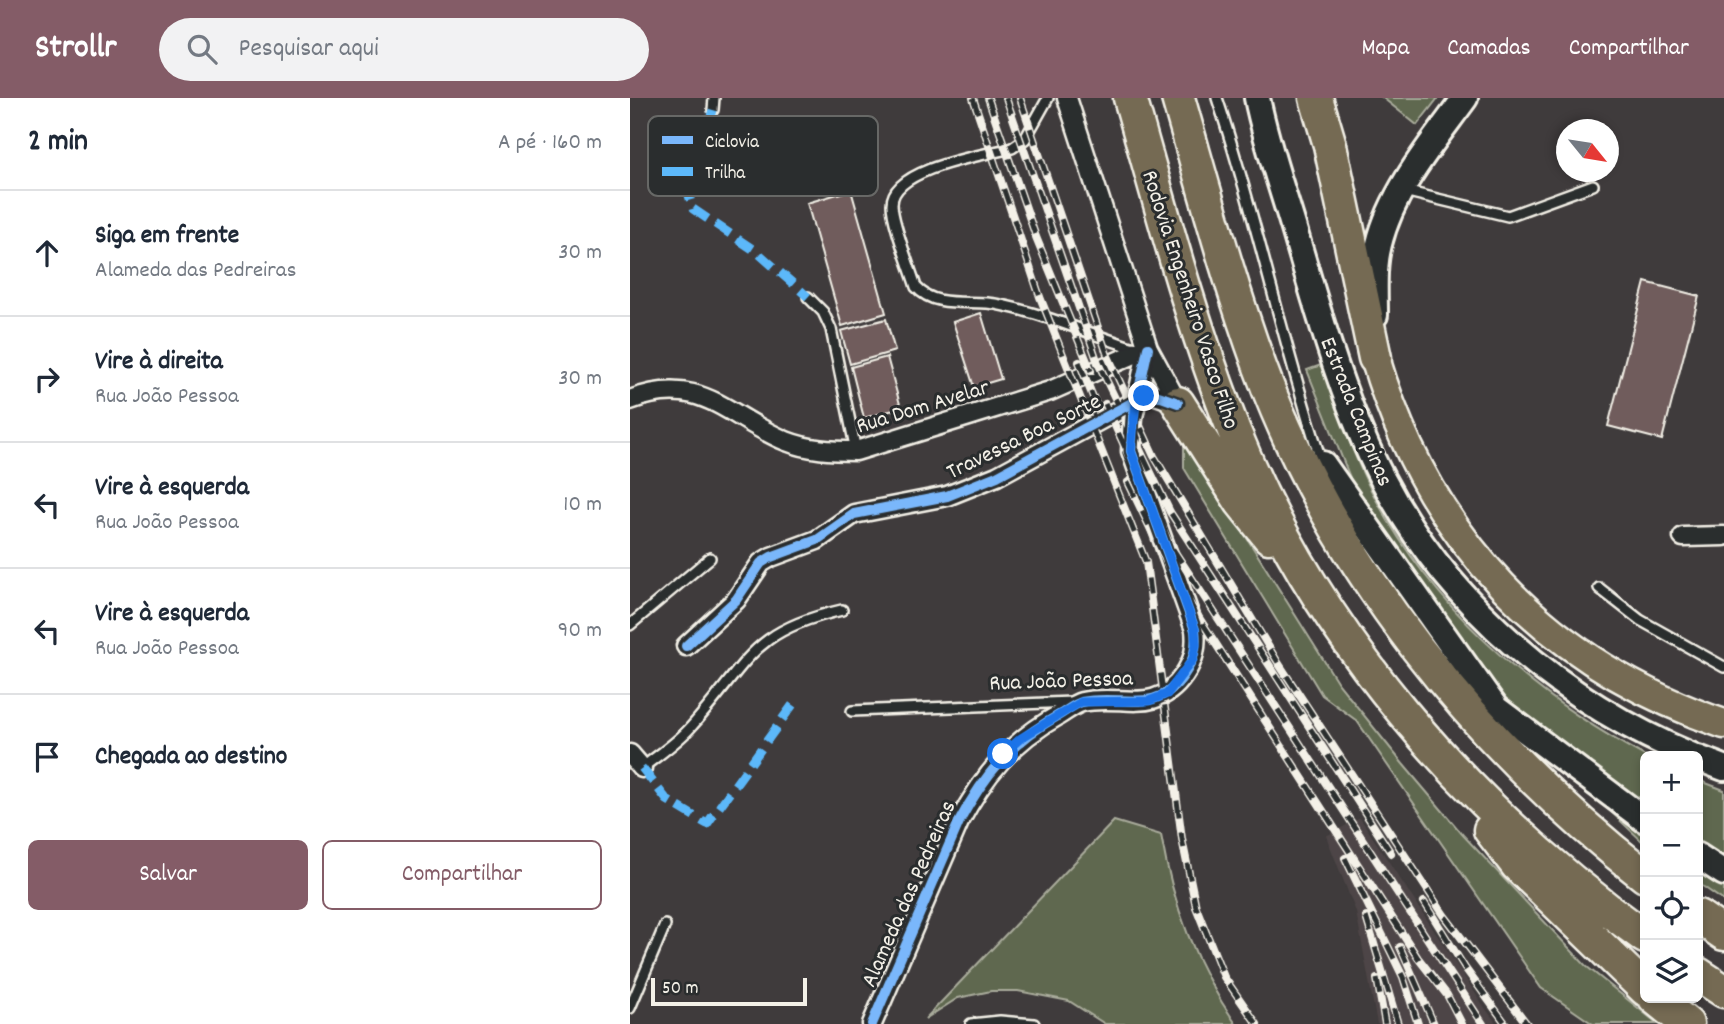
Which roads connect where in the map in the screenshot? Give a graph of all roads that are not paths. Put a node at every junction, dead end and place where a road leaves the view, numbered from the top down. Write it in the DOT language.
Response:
graph roads {
  1 [pos="714,98"];
  2 [pos="1048,98"];
  3 [pos="1067,98"];
  4 [pos="1130,98"];
  5 [pos="1178,98"];
  6 [pos="1217,98"];
  7 [pos="1316,98"];
  8 [pos="1465,98"];
  9 [pos="1258,103"];
  10 [pos="713,110"];
  11 [pos="1593,185"];
  12 [pos="1402,191"];
  13 [pos="808,297"];
  14 [pos="1148,348"];
  15 [pos="1375,358"];
  16 [pos="630,400"];
  17 [pos="1136,402"];
  18 [pos="1178,403"];
  19 [pos="856,452"];
  20 [pos="1323,464"];
  21 [pos="1724,536"];
  22 [pos="1683,537"];
  23 [pos="1353,554"];
  24 [pos="710,558"];
  25 [pos="1599,588"];
  26 [pos="842,610"];
  27 [pos="1332,617"];
  28 [pos="630,625"];
  29 [pos="686,646"];
  30 [pos="1422,654"];
  31 [pos="1724,667"];
  32 [pos="1392,697"];
  33 [pos="1081,702"];
  34 [pos="1497,710"];
  35 [pos="852,711"];
  36 [pos="1724,724"];
  37 [pos="1681,751"];
  38 [pos="630,754"];
  39 [pos="1703,760"];
  40 [pos="642,768"];
  41 [pos="1724,768"];
  42 [pos="1640,816"];
  43 [pos="1703,859"];
  44 [pos="1640,872"];
  45 [pos="1724,873"];
  46 [pos="1703,919"];
  47 [pos="665,925"];
  48 [pos="1640,932"];
  49 [pos="1724,934"];
  50 [pos="1703,977"];
  51 [pos="1640,984"];
  52 [pos="1724,991"];
  53 [pos="1661,1003"];
  54 [pos="630,1008"];
  55 [pos="872,1024"];
  56 [pos="971,1024"];
  57 [pos="1034,1024"];
  58 [pos="1687,1024"];
  1 -- 10 [label="lane"];
  2 -- 14 [label="lane"];
  3 -- 14 [label="street"];
  4 -- 27 [label="highway, Rodovia Engenheiro Vasco Filho"];
  5 -- 23 [label="highway, Rodovia Engenheiro Vasco Filho"];
  6 -- 20 [label="lane"];
  7 -- 15 [label="highway"];
  8 -- 12 [label="main road, Estrada Campinas"];
  9 -- 37 [label="main road, Estrada Campinas"];
  11 -- 12 [label="lane"];
  12 -- 15 [label="main road, Estrada Campinas"];
  13 -- 19 [label="lane"];
  14 -- 17 [label="street, Rua João Pessoa"];
  14 -- 18 [label="street"];
  14 -- 19 [label="street, Rua Dom Avelar"];
  15 -- 36 [label="main road, Estrada Campinas"];
  16 -- 19 [label="street, Rua Dom Avelar"];
  17 -- 18 [label="street"];
  17 -- 29 [label="street, Travessa Boa Sorte"];
  17 -- 33 [label="street, Rua João Pessoa"];
  18 -- 27 [label="highway"];
  20 -- 23 [label="lane"];
  20 -- 34 [label="main road"];
  21 -- 22 [label="street"];
  23 -- 30 [label="highway, Rodovia Engenheiro Vasco Filho"];
  24 -- 28 [label="lane"];
  25 -- 31 [label="lane"];
  26 -- 40 [label="lane"];
  27 -- 32 [label="highway, Rodovia Engenheiro Vasco Filho"];
  30 -- 34 [label="main road"];
  30 -- 44 [label="highway, Rodovia Engenheiro Vasco Filho"];
  32 -- 48 [label="highway, Rodovia Engenheiro Vasco Filho"];
  32 -- 51 [label="highway"];
  33 -- 35 [label="lane, Rua João Pessoa"];
  33 -- 55 [label="street, Alameda das Pedreiras"];
  34 -- 42 [label="main road"];
  38 -- 40 [label="street"];
  39 -- 41 [label="main road, Estrada Campinas"];
  43 -- 45 [label="main road"];
  46 -- 49 [label="highway"];
  47 -- 54 [label="lane"];
  50 -- 52 [label="highway"];
  53 -- 58 [label="highway"];
  56 -- 57 [label="lane"];
}
